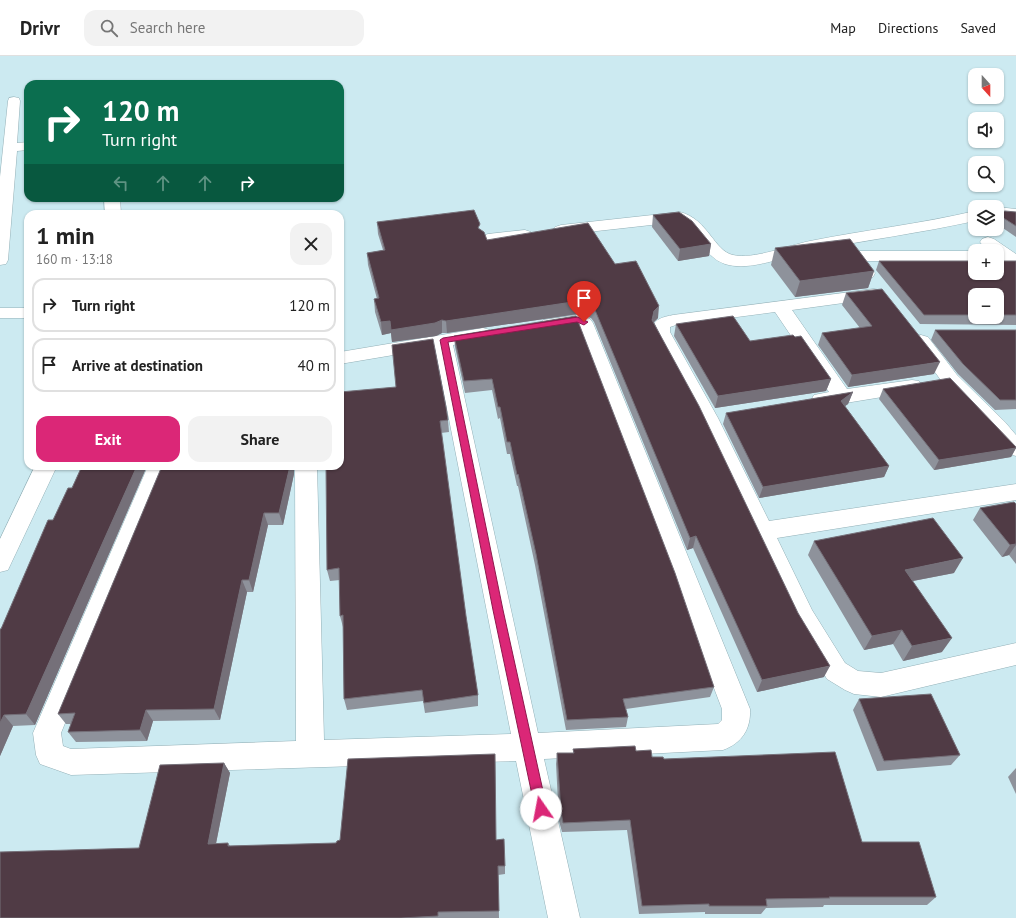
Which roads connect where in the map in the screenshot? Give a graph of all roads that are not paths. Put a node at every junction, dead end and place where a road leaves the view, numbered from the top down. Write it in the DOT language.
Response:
graph roads {
  1 [pos="14,101"];
  2 [pos="24,146"];
  3 [pos="10,148"];
  4 [pos="1004,213"];
  5 [pos="1016,214"];
  6 [pos="968,217"];
  7 [pos="488,239"];
  8 [pos="968,256"];
  9 [pos="0,260"];
  10 [pos="780,306"];
  11 [pos="0,313"];
  12 [pos="24,313"];
  13 [pos="533,326"];
  14 [pos="503,331"];
  15 [pos="938,332"];
  16 [pos="443,340"];
  17 [pos="344,357"];
  18 [pos="950,379"];
  19 [pos="842,397"];
  20 [pos="802,403"];
  21 [pos="1007,426"];
  22 [pos="1016,449"];
  23 [pos="44,470"];
  24 [pos="157,470"];
  25 [pos="306,470"];
  26 [pos="1016,492"];
  27 [pos="762,531"];
  28 [pos="0,563"];
  29 [pos="1016,654"];
  30 [pos="527,747"];
  31 [pos="310,754"];
  32 [pos="564,918"];
  1 -- 3 [label="street"];
  2 -- 3 [label="street"];
  3 -- 9 [label="street"];
  4 -- 5 [label="street"];
  6 -- 7 [label="street"];
  8 -- 10 [label="street"];
  10 -- 19 [label="street"];
  10 -- 27 [label="street"];
  11 -- 12 [label="street"];
  13 -- 30 [label="street"];
  14 -- 16 [label="street"];
  15 -- 18 [label="street"];
  16 -- 17 [label="street"];
  16 -- 30 [label="street"];
  18 -- 19 [label="street"];
  18 -- 21 [label="street"];
  19 -- 20 [label="street"];
  21 -- 22 [label="street"];
  23 -- 28 [label="street"];
  24 -- 31 [label="street"];
  25 -- 31 [label="street"];
  26 -- 27 [label="street"];
  27 -- 29 [label="street"];
  30 -- 31 [label="street"];
  30 -- 32 [label="street"];
}
